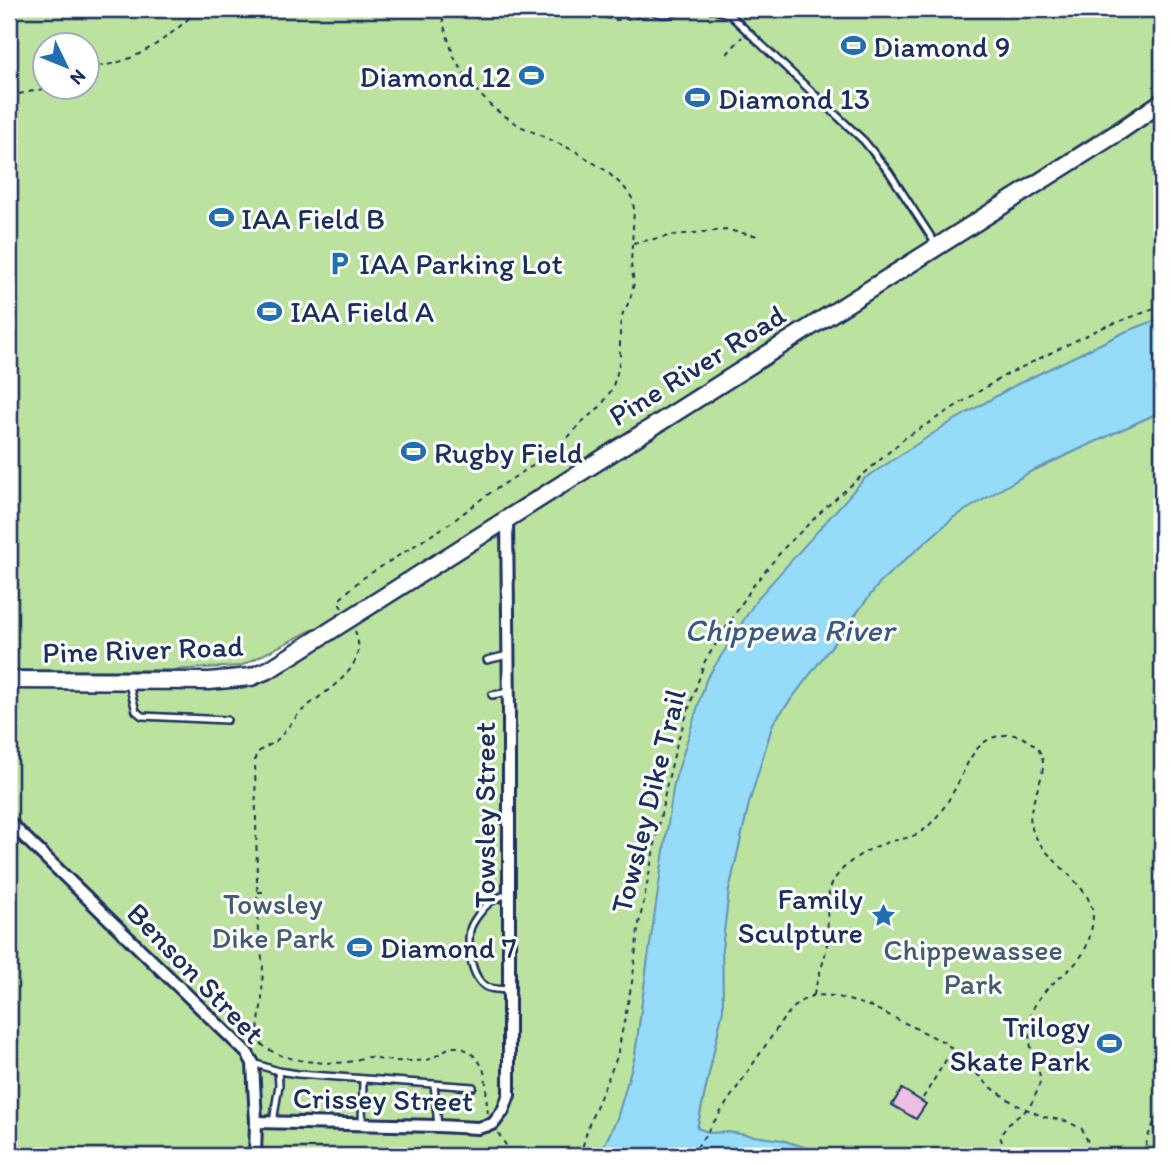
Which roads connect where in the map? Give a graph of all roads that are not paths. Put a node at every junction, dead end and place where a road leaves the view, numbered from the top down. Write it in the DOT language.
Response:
graph roads {
  1 [pos="649,9"];
  2 [pos="682,9"];
  3 [pos="710,9"];
  4 [pos="729,12"];
  5 [pos="1162,102"];
  6 [pos="937,246"];
  7 [pos="507,519"];
  8 [pos="508,655"];
  9 [pos="487,660"];
  10 [pos="9,680"];
  11 [pos="129,681"];
  12 [pos="509,692"];
  13 [pos="492,695"];
  14 [pos="227,720"];
  15 [pos="9,822"];
  16 [pos="509,893"];
  17 [pos="509,990"];
  18 [pos="253,1063"];
  19 [pos="278,1071"];
  20 [pos="363,1079"];
  21 [pos="434,1084"];
  22 [pos="473,1087"];
  23 [pos="503,1111"];
  24 [pos="256,1122"];
  25 [pos="273,1122"];
  26 [pos="362,1124"];
  27 [pos="438,1126"];
  28 [pos="255,1156"];
  1 -- 2 [label="lane"];
  3 -- 4 [label="lane"];
  4 -- 6 [label="lane"];
  5 -- 6 [label="street, Pine River Road"];
  6 -- 7 [label="street, Pine River Road"];
  7 -- 8 [label="street, Towsley Street"];
  7 -- 11 [label="street, Pine River Road"];
  8 -- 9 [label="lane"];
  8 -- 12 [label="street, Towsley Street"];
  10 -- 11 [label="street, Pine River Road"];
  11 -- 14 [label="lane"];
  12 -- 13 [label="lane"];
  12 -- 16 [label="street, Towsley Street"];
  15 -- 18 [label="street, Benson Street"];
  16 -- 17 [label="street, Towsley Street"];
  16 -- 17 [label="lane"];
  17 -- 23 [label="street, Towsley Street"];
  18 -- 19 [label="lane"];
  18 -- 24 [label="street, Benson Street"];
  19 -- 20 [label="lane"];
  19 -- 25 [label="lane"];
  20 -- 21 [label="lane"];
  20 -- 26 [label="lane"];
  21 -- 22 [label="lane"];
  21 -- 27 [label="lane"];
  23 -- 27 [label="street, Crissey Street"];
  24 -- 25 [label="street, Crissey Street"];
  24 -- 28 [label="street, Benson Street"];
  25 -- 26 [label="street, Crissey Street"];
  26 -- 27 [label="street, Crissey Street"];
}
